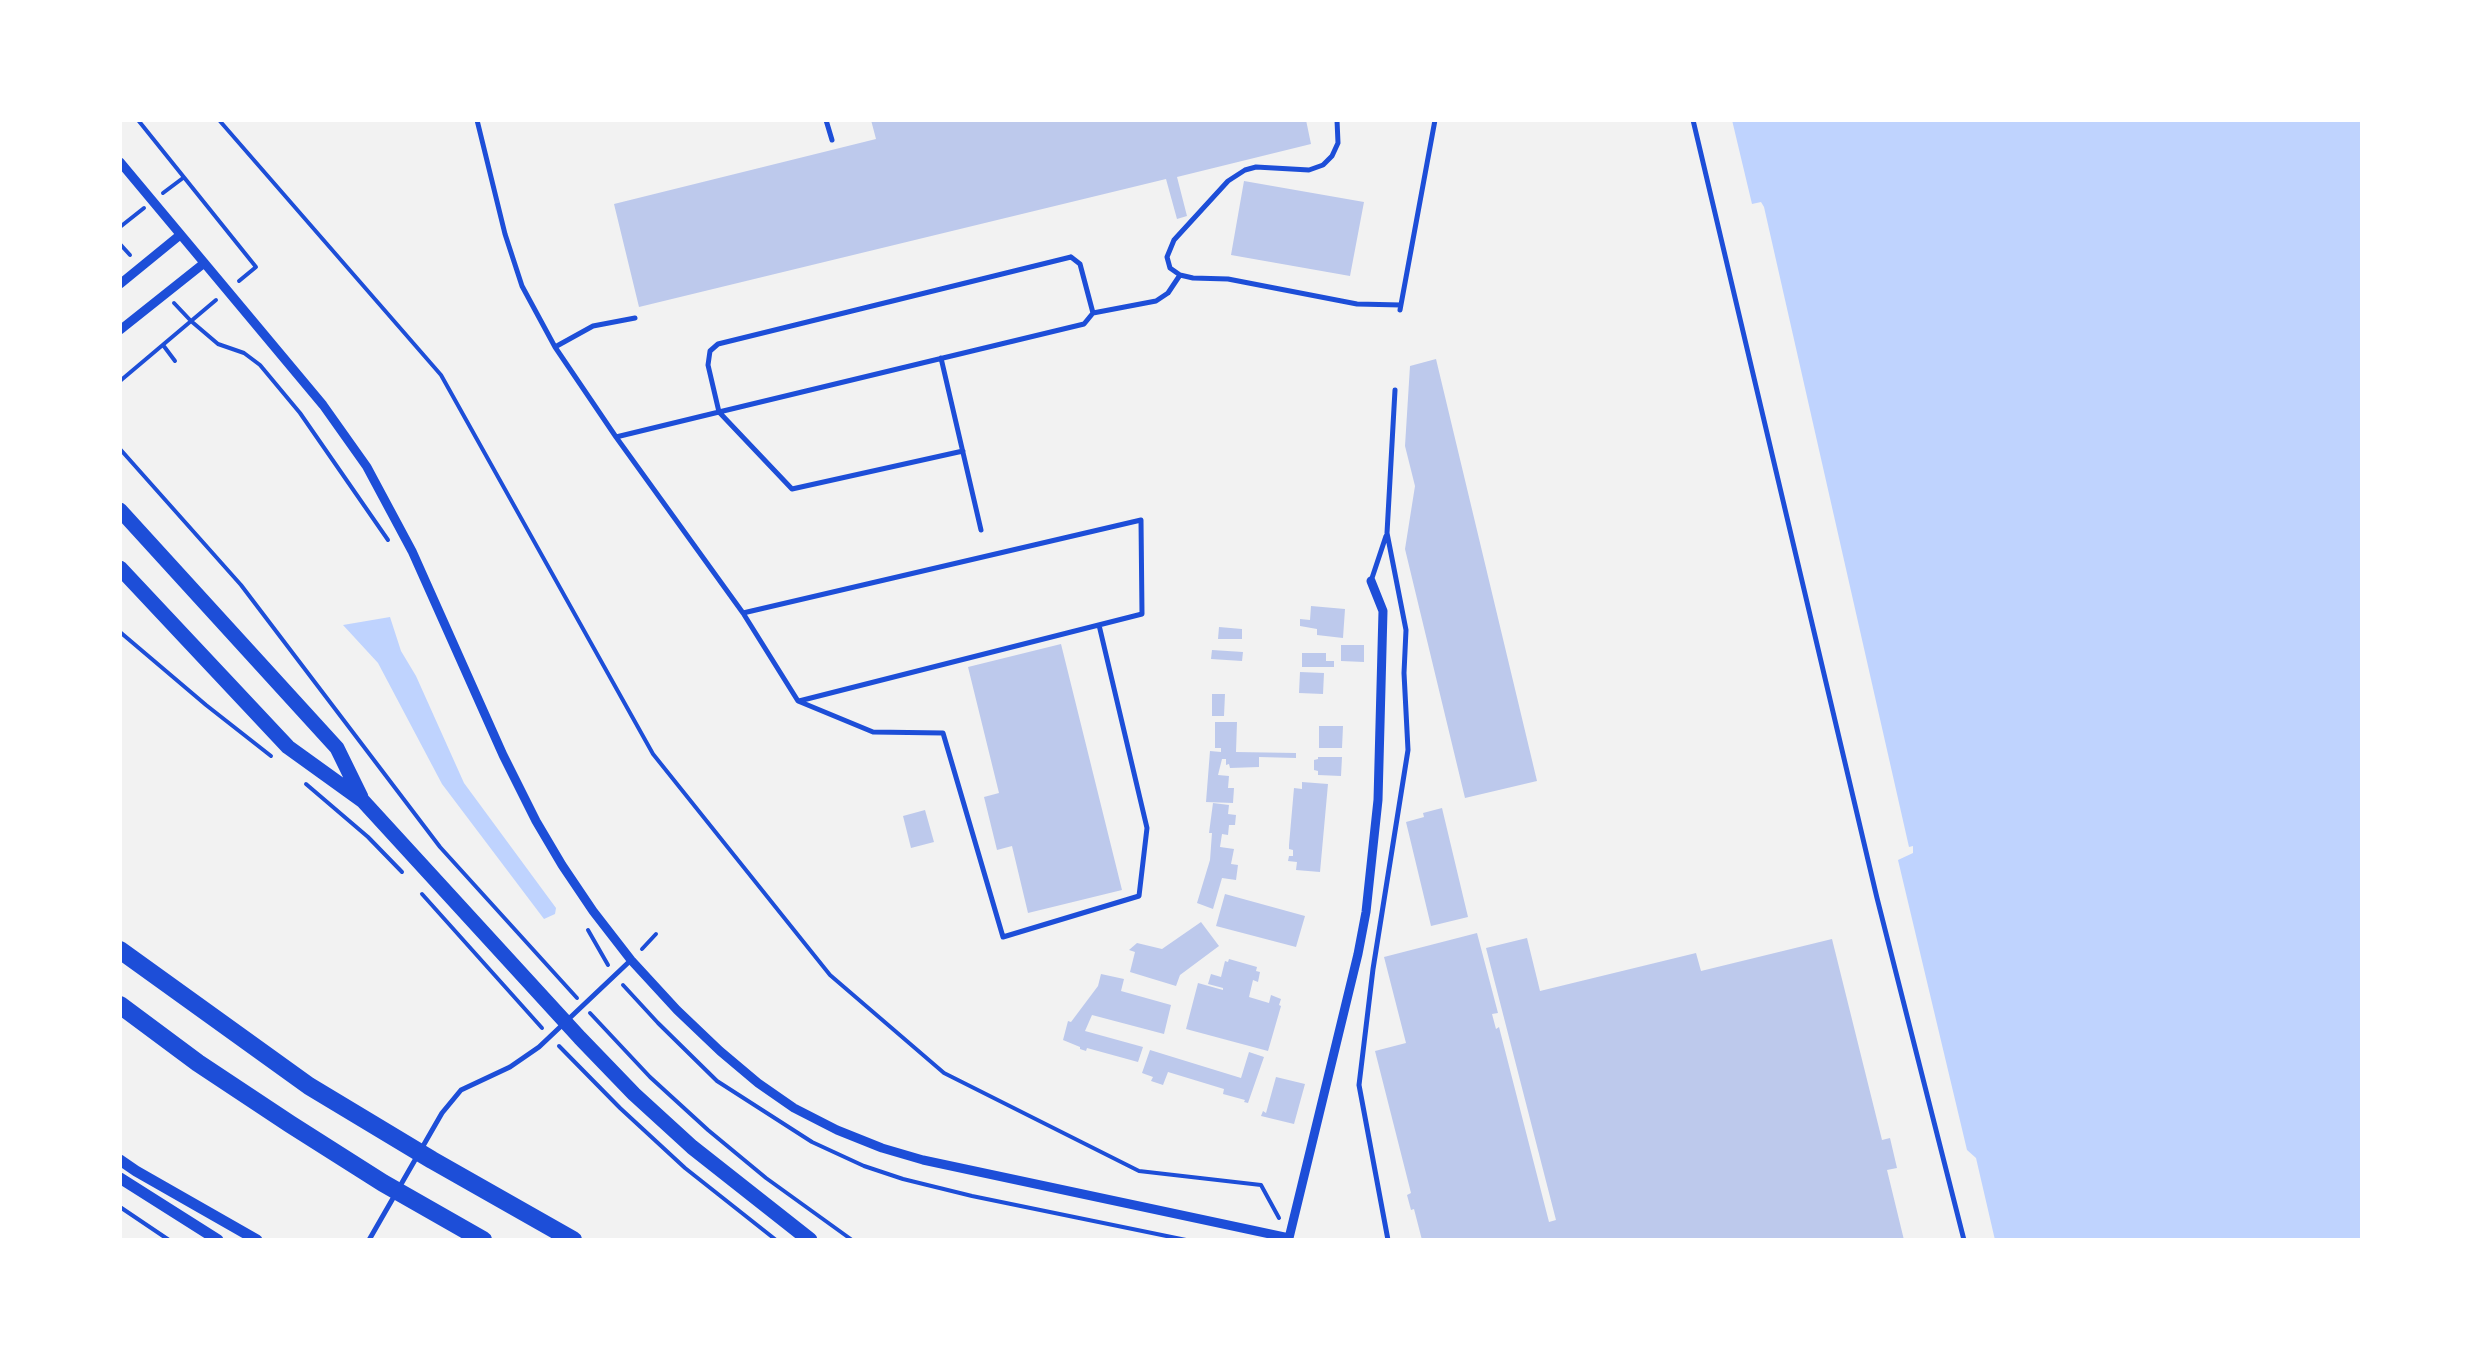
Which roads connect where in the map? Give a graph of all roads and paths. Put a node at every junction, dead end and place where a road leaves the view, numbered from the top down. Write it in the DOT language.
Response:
graph roads {
  1 [pos="138,120"];
  2 [pos="219,120"];
  3 [pos="477,120"];
  4 [pos="826,120"];
  5 [pos="1337,120"];
  6 [pos="1435,120"];
  7 [pos="1693,120"];
  8 [pos="832,140"];
  9 [pos="120,162"];
  10 [pos="180,235"];
  11 [pos="203,264"];
  12 [pos="1180,275"];
  13 [pos="120,284"];
  14 [pos="228,291"];
  15 [pos="1093,313"];
  16 [pos="635,318"];
  17 [pos="191,321"];
  18 [pos="120,330"];
  19 [pos="162,345"];
  20 [pos="555,347"];
  21 [pos="941,358"];
  22 [pos="175,361"];
  23 [pos="120,381"];
  24 [pos="1395,390"];
  25 [pos="718,412"];
  26 [pos="616,437"];
  27 [pos="120,449"];
  28 [pos="962,451"];
  29 [pos="120,510"];
  30 [pos="981,530"];
  31 [pos="1387,533"];
  32 [pos="388,540"];
  33 [pos="120,568"];
  34 [pos="1371,581"];
  35 [pos="743,613"];
  36 [pos="1099,625"];
  37 [pos="120,632"];
  38 [pos="798,702"];
  39 [pos="276,760"];
  40 [pos="304,782"];
  41 [pos="363,800"];
  42 [pos="406,877"];
  43 [pos="586,928"];
  44 [pos="656,934"];
  45 [pos="120,950"];
  46 [pos="631,960"];
  47 [pos="615,975"];
  48 [pos="120,1005"];
  49 [pos="120,1160"];
  50 [pos="120,1178"];
  51 [pos="120,1207"];
  52 [pos="1294,1239"];
  53 [pos="169,1240"];
  54 [pos="218,1240"];
  55 [pos="257,1240"];
  56 [pos="369,1240"];
  57 [pos="483,1240"];
  58 [pos="572,1240"];
  59 [pos="810,1240"];
  60 [pos="852,1240"];
  61 [pos="1186,1240"];
  62 [pos="1388,1240"];
  63 [pos="1964,1240"];
  1 -- 14 [label="path"];
  2 -- 52 [label="path"];
  3 -- 20 [label="lane"];
  4 -- 8 [label="lane"];
  5 -- 12 [label="lane"];
  6 -- 12 [label="lane"];
  7 -- 63 [label="lane"];
  9 -- 10 [label="street"];
  10 -- 11 [label="street"];
  10 -- 13 [label="street"];
  11 -- 14 [label="street"];
  11 -- 18 [label="street"];
  12 -- 15 [label="lane"];
  14 -- 17 [label="path"];
  14 -- 46 [label="street"];
  15 -- 21 [label="lane"];
  15 -- 25 [label="lane"];
  16 -- 20 [label="lane"];
  17 -- 19 [label="path"];
  17 -- 32 [label="path"];
  19 -- 22 [label="path"];
  19 -- 23 [label="path"];
  20 -- 26 [label="lane"];
  21 -- 25 [label="lane"];
  21 -- 28 [label="lane"];
  24 -- 31 [label="lane"];
  25 -- 26 [label="lane"];
  25 -- 28 [label="lane"];
  26 -- 35 [label="lane"];
  27 -- 60 [label="path"];
  28 -- 30 [label="lane"];
  29 -- 41 [label="main road"];
  31 -- 34 [label="lane"];
  31 -- 62 [label="lane"];
  33 -- 41 [label="main road"];
  34 -- 52 [label="street"];
  35 -- 36 [label="lane"];
  35 -- 38 [label="lane"];
  36 -- 38 [label="lane"];
  36 -- 38 [label="lane"];
  37 -- 39 [label="path"];
  40 -- 42 [label="path"];
  41 -- 59 [label="main road"];
  43 -- 47 [label="path"];
  44 -- 46 [label="path"];
  45 -- 58 [label="highway"];
  46 -- 47 [label="lane"];
  46 -- 52 [label="street"];
  47 -- 56 [label="lane"];
  47 -- 61 [label="path"];
  48 -- 57 [label="highway"];
  49 -- 55 [label="street"];
  50 -- 54 [label="street"];
  51 -- 53 [label="path"];
}
